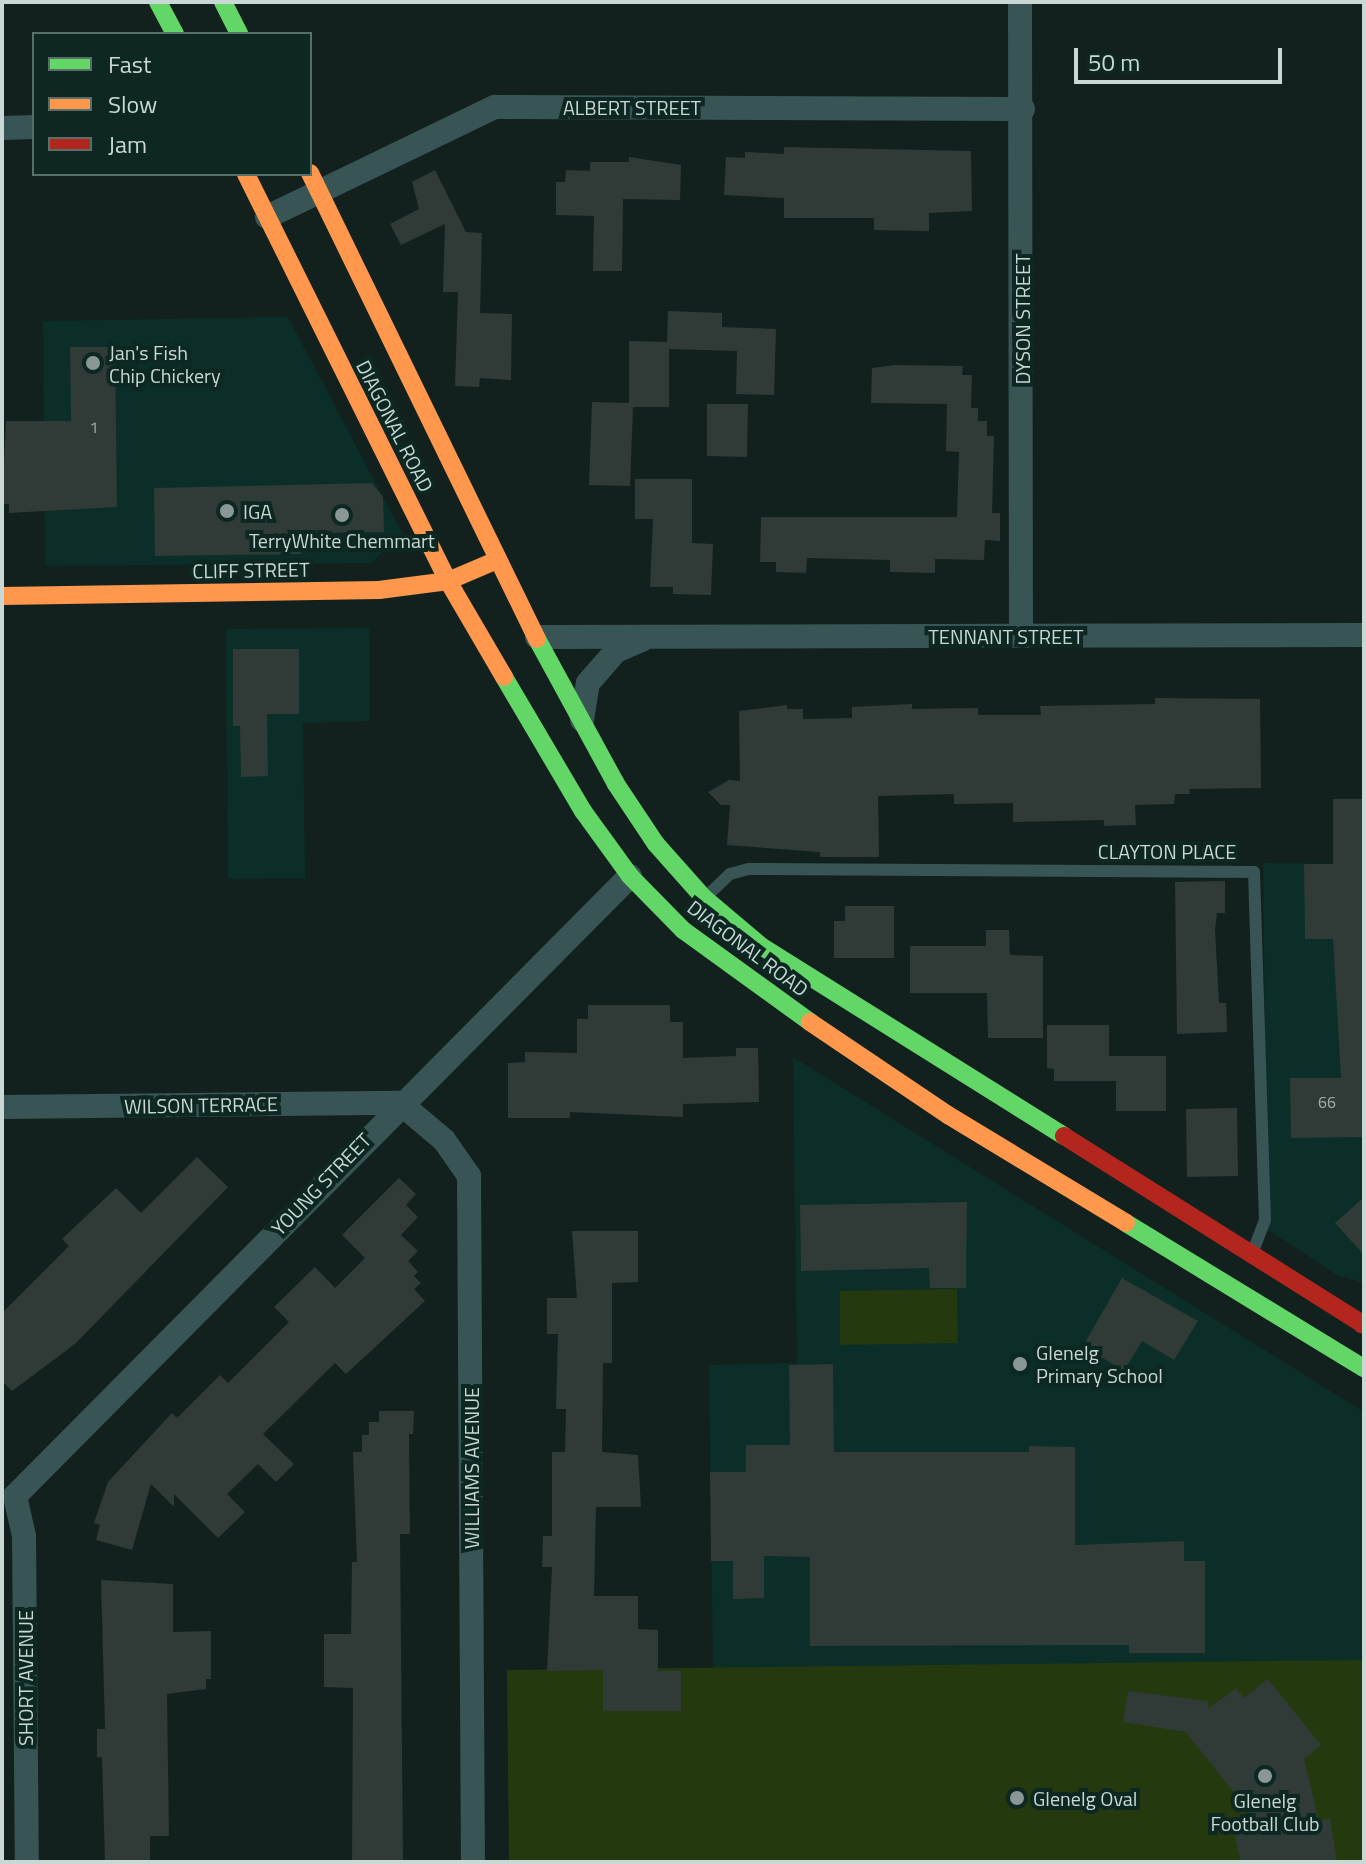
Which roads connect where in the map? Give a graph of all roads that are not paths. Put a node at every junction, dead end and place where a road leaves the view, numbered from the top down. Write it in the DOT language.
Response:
graph roads {
  1 [pos="158,2"];
  2 [pos="223,2"];
  3 [pos="1020,2"];
  4 [pos="174,32"];
  5 [pos="238,32"];
  6 [pos="1023,109"];
  7 [pos="32,127"];
  8 [pos="2,128"];
  9 [pos="247,176"];
  10 [pos="314,182"];
  11 [pos="267,217"];
  12 [pos="421,527"];
  13 [pos="495,561"];
  14 [pos="448,581"];
  15 [pos="363,590"];
  16 [pos="2,596"];
  17 [pos="1364,635"];
  18 [pos="1021,636"];
  19 [pos="537,637"];
  20 [pos="648,637"];
  21 [pos="582,720"];
  22 [pos="630,876"];
  23 [pos="704,898"];
  24 [pos="400,1103"];
  25 [pos="2,1107"];
  26 [pos="1252,1254"];
  27 [pos="1363,1324"];
  28 [pos="1364,1368"];
  29 [pos="8,1496"];
  30 [pos="27,1862"];
  31 [pos="473,1862"];
  1 -- 4 [label="main road"];
  2 -- 5 [label="main road"];
  3 -- 6 [label="street, DYSON STREET"];
  6 -- 10 [label="street, ALBERT STREET"];
  6 -- 18 [label="street, DYSON STREET"];
  7 -- 8 [label="street"];
  9 -- 11 [label="main road, DIAGONAL ROAD"];
  10 -- 11 [label="street, ALBERT STREET"];
  10 -- 13 [label="main road, DIAGONAL ROAD"];
  11 -- 12 [label="main road, DIAGONAL ROAD"];
  12 -- 14 [label="main road, DIAGONAL ROAD"];
  12 -- 15 [label="main road"];
  13 -- 14 [label="main road, CLIFF STREET"];
  13 -- 19 [label="main road, DIAGONAL ROAD"];
  14 -- 15 [label="main road, CLIFF STREET"];
  14 -- 22 [label="main road, DIAGONAL ROAD"];
  15 -- 16 [label="main road, CLIFF STREET"];
  17 -- 18 [label="street, TENNANT STREET"];
  18 -- 20 [label="street, TENNANT STREET"];
  19 -- 20 [label="street, TENNANT STREET"];
  19 -- 21 [label="main road, DIAGONAL ROAD"];
  20 -- 21 [label="street, TENNANT STREET"];
  21 -- 23 [label="main road, DIAGONAL ROAD"];
  22 -- 24 [label="street, YOUNG STREET"];
  22 -- 28 [label="main road, DIAGONAL ROAD"];
  23 -- 26 [label="main road, DIAGONAL ROAD"];
  23 -- 26 [label="lane, CLAYTON PLACE"];
  24 -- 25 [label="street, WILSON TERRACE"];
  24 -- 29 [label="street, YOUNG STREET"];
  24 -- 31 [label="street, WILLIAMS AVENUE"];
  26 -- 27 [label="main road, DIAGONAL ROAD"];
  29 -- 30 [label="street, SHORT AVENUE"];
}
